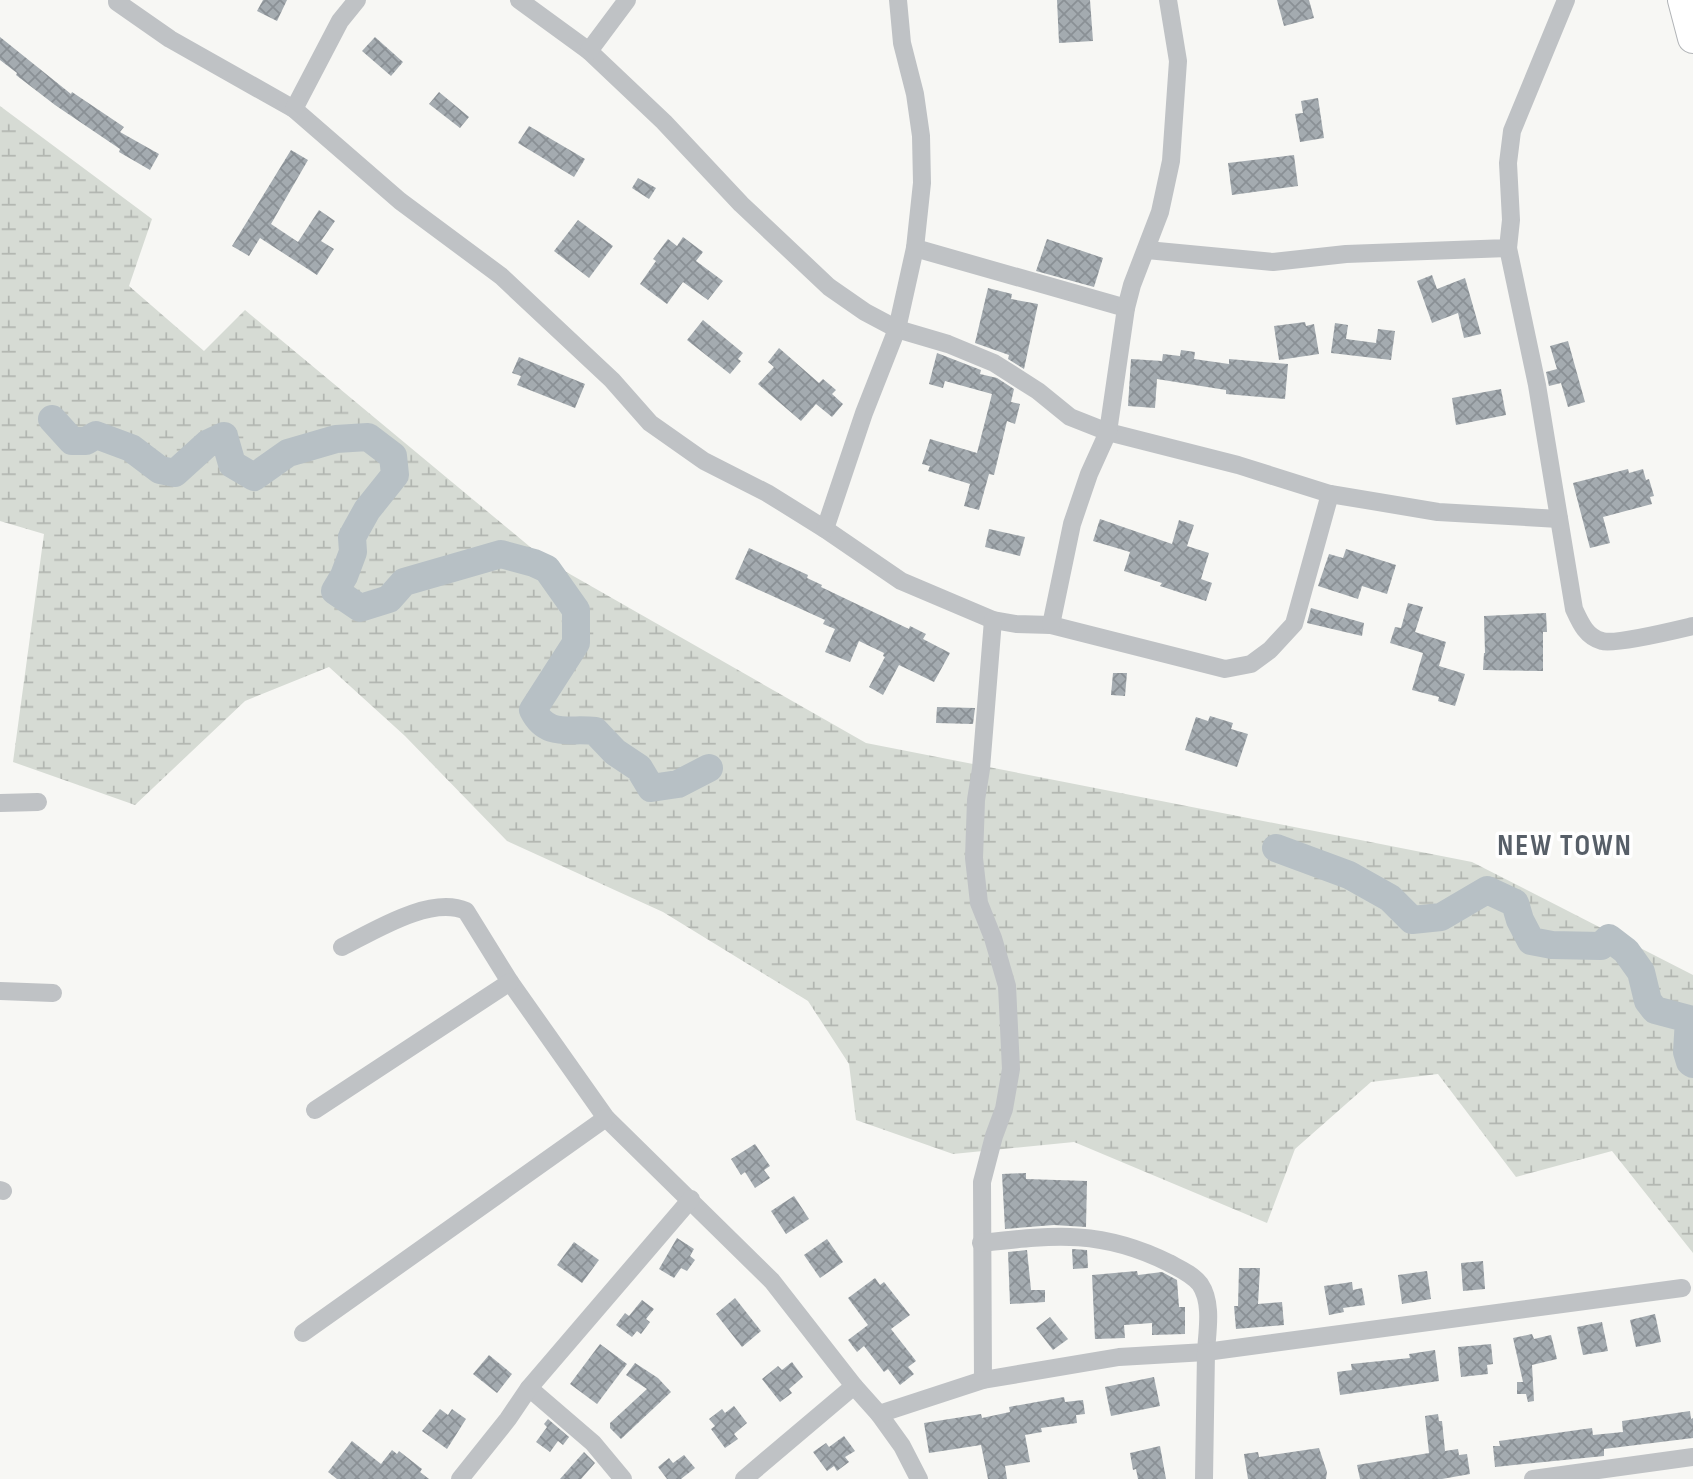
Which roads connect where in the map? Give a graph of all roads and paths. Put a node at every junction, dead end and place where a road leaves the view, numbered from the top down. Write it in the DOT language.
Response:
graph roads {
  1 [pos="117,0"];
  2 [pos="339,0"];
  3 [pos="357,0"];
  4 [pos="519,0"];
  5 [pos="627,0"];
  6 [pos="898,0"];
  7 [pos="1168,0"];
  8 [pos="1566,0"];
  9 [pos="1683,0"];
  10 [pos="340,21"];
  11 [pos="1693,38"];
  12 [pos="589,51"];
  13 [pos="294,109"];
  14 [pos="915,248"];
  15 [pos="1508,248"];
  16 [pos="1147,250"];
  17 [pos="1126,308"];
  18 [pos="897,328"];
  19 [pos="1108,432"];
  20 [pos="1329,494"];
  21 [pos="1559,519"];
  22 [pos="825,529"];
  23 [pos="993,620"];
  24 [pos="1051,625"];
  25 [pos="1693,626"];
  26 [pos="38,802"];
  27 [pos="0,803"];
  28 [pos="342,947"];
  29 [pos="510,982"];
  30 [pos="0,991"];
  31 [pos="53,993"];
  32 [pos="315,1110"];
  33 [pos="606,1118"];
  34 [pos="691,1199"];
  35 [pos="981,1243"];
  36 [pos="1682,1287"];
  37 [pos="303,1333"];
  38 [pos="1206,1352"];
  39 [pos="983,1380"];
  40 [pos="854,1385"];
  41 [pos="529,1388"];
  42 [pos="879,1413"];
  43 [pos="1693,1457"];
  44 [pos="460,1479"];
  45 [pos="623,1479"];
  46 [pos="744,1479"];
  47 [pos="919,1479"];
  48 [pos="1204,1479"];
  49 [pos="1533,1479"];
  1 -- 13 [label="street"];
  2 -- 10 [label="street"];
  3 -- 10 [label="street"];
  4 -- 12 [label="street"];
  5 -- 12 [label="street"];
  6 -- 14 [label="street"];
  7 -- 16 [label="street"];
  8 -- 15 [label="street"];
  9 -- 11 [label="highway"];
  10 -- 13 [label="street"];
  12 -- 18 [label="street"];
  13 -- 22 [label="street"];
  14 -- 17 [label="street"];
  14 -- 18 [label="street"];
  15 -- 16 [label="street"];
  15 -- 21 [label="street"];
  16 -- 17 [label="street"];
  17 -- 19 [label="street"];
  18 -- 19 [label="street"];
  18 -- 22 [label="street"];
  19 -- 20 [label="street"];
  19 -- 24 [label="street"];
  20 -- 21 [label="street"];
  20 -- 24 [label="street"];
  21 -- 25 [label="street"];
  22 -- 23 [label="street"];
  23 -- 24 [label="street"];
  23 -- 35 [label="street"];
  26 -- 27 [label="street"];
  28 -- 29 [label="street"];
  29 -- 32 [label="street"];
  29 -- 33 [label="street"];
  30 -- 31 [label="street"];
  33 -- 34 [label="street"];
  33 -- 37 [label="street"];
  34 -- 40 [label="street"];
  34 -- 41 [label="street"];
  35 -- 38 [label="street"];
  35 -- 39 [label="street"];
  36 -- 38 [label="street"];
  38 -- 39 [label="street"];
  38 -- 48 [label="street"];
  39 -- 42 [label="street"];
  40 -- 42 [label="street"];
  40 -- 46 [label="street"];
  41 -- 44 [label="street"];
  41 -- 45 [label="street"];
  42 -- 47 [label="street"];
  43 -- 49 [label="street"];
}
